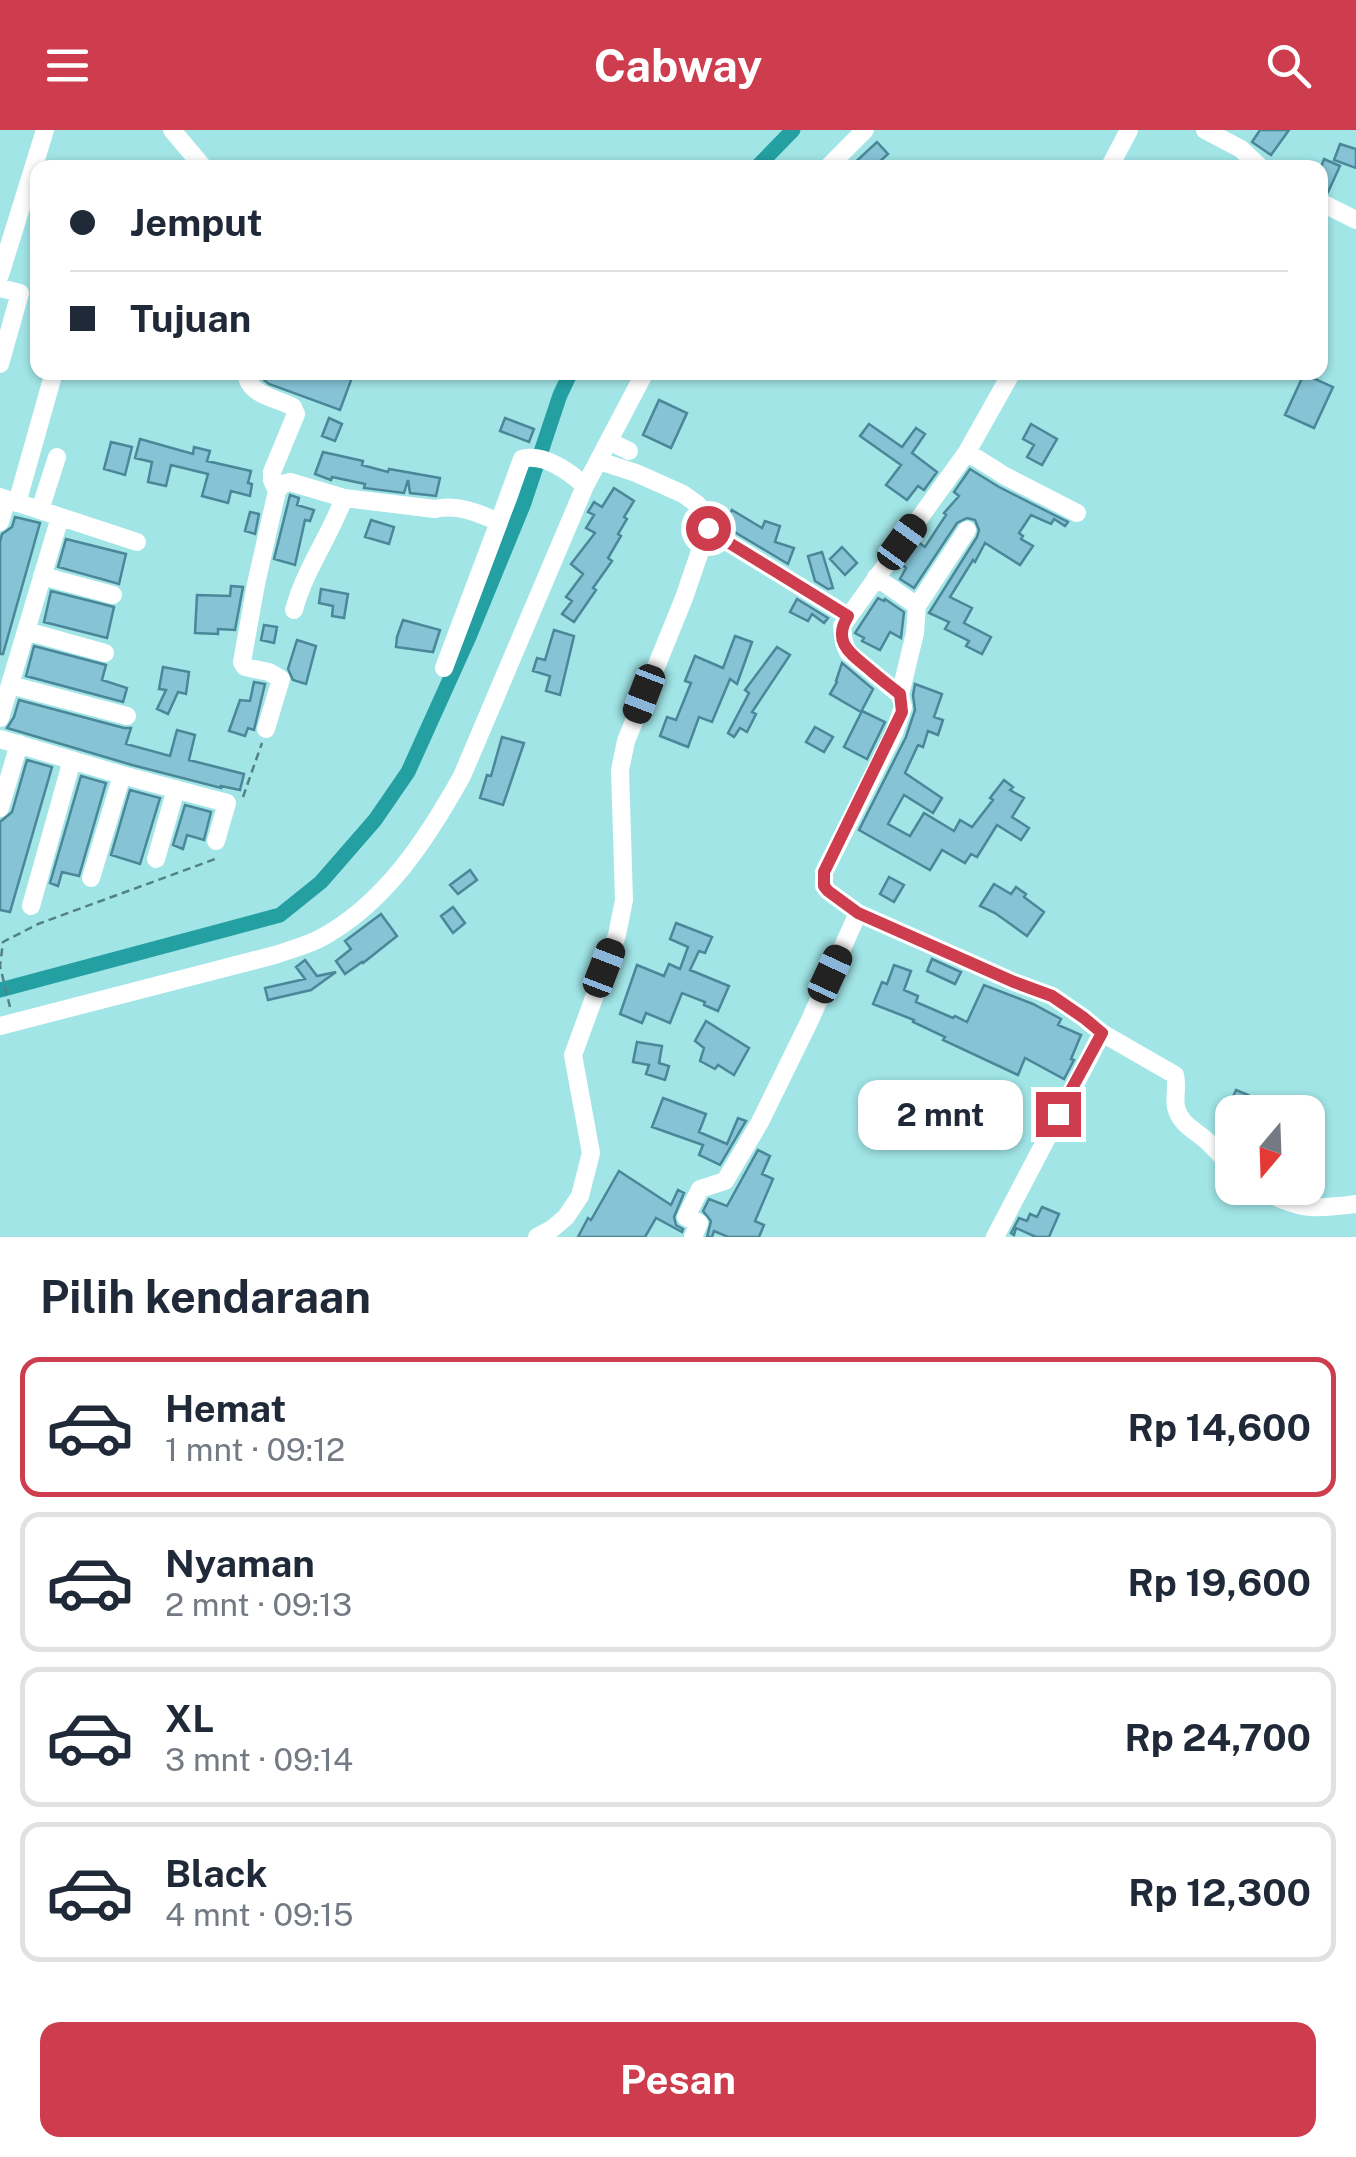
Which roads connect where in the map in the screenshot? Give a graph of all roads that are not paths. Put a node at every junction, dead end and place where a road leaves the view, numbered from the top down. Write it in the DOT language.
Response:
graph roads {
  1 [pos="44,130"];
  2 [pos="172,130"];
  3 [pos="865,130"];
  4 [pos="1129,130"];
  5 [pos="1205,130"];
  6 [pos="35,160"];
  7 [pos="197,160"];
  8 [pos="835,160"];
  9 [pos="1113,160"];
  10 [pos="1253,160"];
  11 [pos="30,176"];
  12 [pos="1328,206"];
  13 [pos="1356,220"];
  14 [pos="0,275"];
  15 [pos="0,288"];
  16 [pos="29,296"];
  17 [pos="0,364"];
  18 [pos="51,380"];
  19 [pos="246,380"];
  20 [pos="641,380"];
  21 [pos="1008,380"];
  22 [pos="610,441"];
  23 [pos="630,450"];
  24 [pos="968,452"];
  25 [pos="56,458"];
  26 [pos="599,461"];
  27 [pos="580,481"];
  28 [pos="276,491"];
  29 [pos="344,498"];
  30 [pos="8,500"];
  31 [pos="40,510"];
  32 [pos="1077,513"];
  33 [pos="60,517"];
  34 [pos="0,522"];
  35 [pos="500,522"];
  36 [pos="967,530"];
  37 [pos="708,533"];
  38 [pos="137,542"];
  39 [pos="42,576"];
  40 [pos="876,576"];
  41 [pos="113,595"];
  42 [pos="918,606"];
  43 [pos="294,610"];
  44 [pos="848,616"];
  45 [pos="26,631"];
  46 [pos="105,654"];
  47 [pos="444,668"];
  48 [pos="10,686"];
  49 [pos="900,694"];
  50 [pos="126,716"];
  51 [pos="0,718"];
  52 [pos="266,730"];
  53 [pos="9,742"];
  54 [pos="72,760"];
  55 [pos="122,775"];
  56 [pos="176,789"];
  57 [pos="0,808"];
  58 [pos="216,840"];
  59 [pos="156,859"];
  60 [pos="91,878"];
  61 [pos="30,906"];
  62 [pos="858,913"];
  63 [pos="6,1021"];
  64 [pos="1102,1033"];
  65 [pos="1215,1149"];
  66 [pos="1356,1204"];
  67 [pos="1300,1205"];
  68 [pos="537,1237"];
  69 [pos="693,1237"];
  70 [pos="995,1237"];
  1 -- 6 [label="street"];
  2 -- 7 [label="street"];
  3 -- 8 [label="street"];
  4 -- 9 [label="street"];
  5 -- 10 [label="street"];
  11 -- 14 [label="street"];
  12 -- 13 [label="street"];
  15 -- 16 [label="street"];
  16 -- 17 [label="street"];
  18 -- 30 [label="street"];
  19 -- 28 [label="street"];
  20 -- 22 [label="street"];
  21 -- 24 [label="street"];
  22 -- 23 [label="street"];
  22 -- 26 [label="street"];
  24 -- 32 [label="street"];
  24 -- 40 [label="street"];
  25 -- 31 [label="street"];
  26 -- 27 [label="street"];
  26 -- 37 [label="street"];
  27 -- 35 [label="street"];
  27 -- 63 [label="street"];
  28 -- 29 [label="street"];
  28 -- 52 [label="street"];
  29 -- 35 [label="street"];
  29 -- 43 [label="street"];
  30 -- 31 [label="street"];
  30 -- 34 [label="street"];
  31 -- 33 [label="street"];
  33 -- 38 [label="street"];
  33 -- 39 [label="street"];
  35 -- 47 [label="street"];
  36 -- 42 [label="street"];
  37 -- 44 [label="street"];
  37 -- 68 [label="street"];
  39 -- 41 [label="street"];
  39 -- 45 [label="street"];
  40 -- 42 [label="street"];
  40 -- 44 [label="street"];
  42 -- 49 [label="street"];
  44 -- 49 [label="street"];
  45 -- 46 [label="street"];
  45 -- 48 [label="street"];
  48 -- 50 [label="street"];
  48 -- 51 [label="street"];
  49 -- 62 [label="street"];
  53 -- 54 [label="street"];
  53 -- 57 [label="street"];
  54 -- 55 [label="street"];
  54 -- 61 [label="street"];
  55 -- 56 [label="street"];
  55 -- 60 [label="street"];
  56 -- 58 [label="street"];
  56 -- 59 [label="street"];
  62 -- 64 [label="street"];
  62 -- 69 [label="street"];
  64 -- 65 [label="street"];
  64 -- 70 [label="street"];
  66 -- 67 [label="street"];
}
